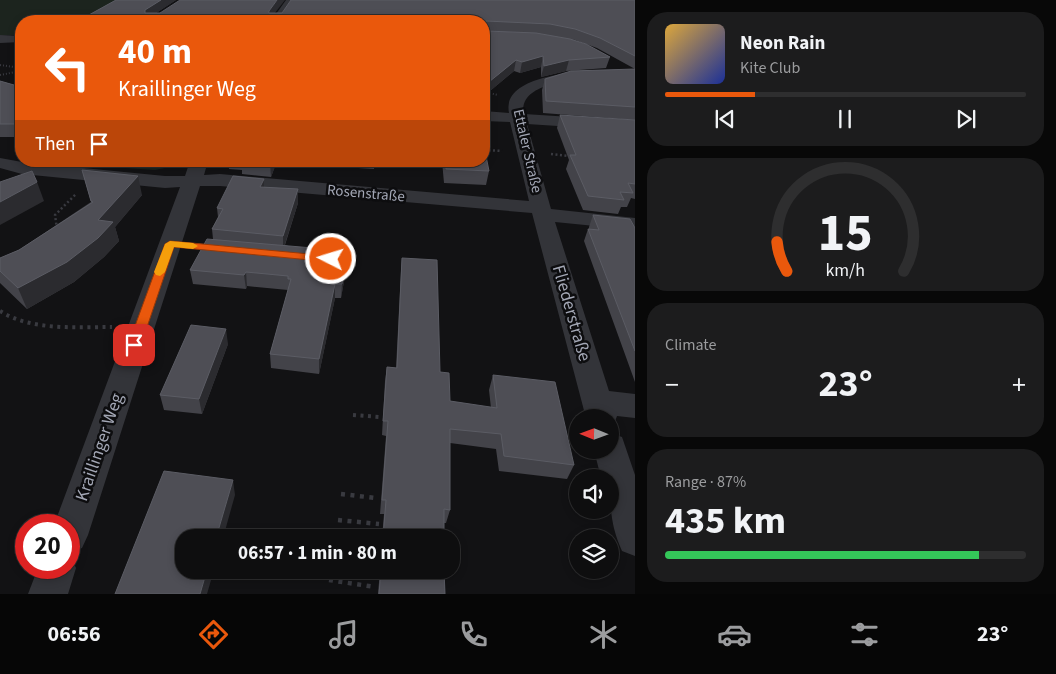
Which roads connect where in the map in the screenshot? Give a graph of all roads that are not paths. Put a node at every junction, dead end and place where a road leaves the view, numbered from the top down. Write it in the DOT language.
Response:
graph roads {
  1 [pos="291,0"];
  2 [pos="280,15"];
  3 [pos="0,39"];
  4 [pos="15,39"];
  5 [pos="625,70"];
  6 [pos="490,117"];
  7 [pos="517,119"];
  8 [pos="635,126"];
  9 [pos="0,163"];
  10 [pos="15,166"];
  11 [pos="18,167"];
  12 [pos="197,167"];
  13 [pos="192,182"];
  14 [pos="542,211"];
  15 [pos="635,224"];
  16 [pos="170,244"];
  17 [pos="236,250"];
  18 [pos="635,406"];
  19 [pos="600,409"];
  20 [pos="609,409"];
  21 [pos="613,459"];
  22 [pos="76,514"];
  23 [pos="635,538"];
  24 [pos="54,579"];
  25 [pos="48,594"];
  1 -- 2 [label="street"];
  3 -- 4 [label="street"];
  5 -- 7 [label="street, Ettaler Straße"];
  6 -- 7 [label="street"];
  7 -- 8 [label="street"];
  7 -- 14 [label="street, Ettaler Straße"];
  9 -- 10 [label="street, Rosenstraße"];
  11 -- 13 [label="street, Rosenstraße"];
  12 -- 13 [label="street, Kraillinger Weg"];
  13 -- 14 [label="street, Rosenstraße"];
  13 -- 16 [label="street, Kraillinger Weg"];
  14 -- 15 [label="street, Rosenstraße"];
  14 -- 19 [label="street, Fliederstraße"];
  16 -- 17 [label="lane"];
  16 -- 22 [label="street, Kraillinger Weg"];
  18 -- 20 [label="street"];
  21 -- 23 [label="street"];
  24 -- 25 [label="street"];
}
